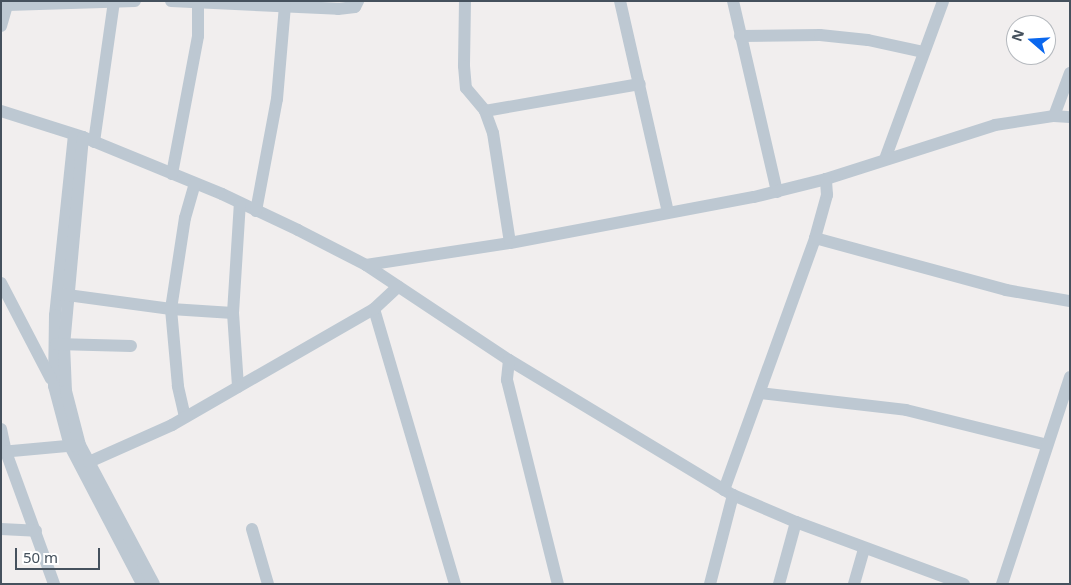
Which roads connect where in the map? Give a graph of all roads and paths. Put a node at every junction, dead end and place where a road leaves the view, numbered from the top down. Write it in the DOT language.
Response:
graph roads {
  1 [pos="135,1"];
  2 [pos="171,1"];
  3 [pos="358,1"];
  4 [pos="465,1"];
  5 [pos="620,1"];
  6 [pos="732,1"];
  7 [pos="944,1"];
  8 [pos="114,2"];
  9 [pos="198,2"];
  10 [pos="237,2"];
  11 [pos="8,3"];
  12 [pos="290,5"];
  13 [pos="2,21"];
  14 [pos="740,36"];
  15 [pos="923,52"];
  16 [pos="1070,73"];
  17 [pos="640,84"];
  18 [pos="1,111"];
  19 [pos="485,111"];
  20 [pos="1054,116"];
  21 [pos="1070,118"];
  22 [pos="83,138"];
  23 [pos="885,159"];
  24 [pos="172,174"];
  25 [pos="826,179"];
  26 [pos="196,184"];
  27 [pos="777,192"];
  28 [pos="240,203"];
  29 [pos="256,211"];
  30 [pos="668,212"];
  31 [pos="815,238"];
  32 [pos="510,243"];
  33 [pos="366,265"];
  34 [pos="1,283"];
  35 [pos="398,287"];
  36 [pos="62,294"];
  37 [pos="1070,300"];
  38 [pos="171,309"];
  39 [pos="374,309"];
  40 [pos="233,313"];
  41 [pos="59,344"];
  42 [pos="131,346"];
  43 [pos="509,360"];
  44 [pos="1070,377"];
  45 [pos="54,386"];
  46 [pos="238,387"];
  47 [pos="760,393"];
  48 [pos="185,417"];
  49 [pos="1,429"];
  50 [pos="1047,445"];
  51 [pos="75,446"];
  52 [pos="3,452"];
  53 [pos="89,462"];
  54 [pos="729,492"];
  55 [pos="796,522"];
  56 [pos="1,529"];
  57 [pos="252,529"];
  58 [pos="36,530"];
  59 [pos="864,548"];
  60 [pos="926,578"];
  61 [pos="54,584"];
  62 [pos="142,584"];
  63 [pos="154,584"];
  64 [pos="268,584"];
  65 [pos="455,584"];
  66 [pos="558,584"];
  67 [pos="710,584"];
  68 [pos="779,584"];
  69 [pos="854,584"];
  70 [pos="964,584"];
  71 [pos="1002,584"];
  1 -- 8 [label="street"];
  2 -- 9 [label="street"];
  3 -- 12 [label="street"];
  4 -- 19 [label="street"];
  5 -- 17 [label="street"];
  6 -- 14 [label="street"];
  7 -- 15 [label="street"];
  8 -- 11 [label="street"];
  8 -- 22 [label="street"];
  9 -- 10 [label="street"];
  9 -- 24 [label="street"];
  10 -- 12 [label="street"];
  11 -- 13 [label="street"];
  12 -- 29 [label="street"];
  14 -- 15 [label="street"];
  14 -- 27 [label="street"];
  15 -- 23 [label="street"];
  16 -- 20 [label="street"];
  17 -- 19 [label="street"];
  17 -- 30 [label="street"];
  18 -- 22 [label="street"];
  19 -- 32 [label="street"];
  20 -- 21 [label="street"];
  20 -- 23 [label="street"];
  22 -- 24 [label="street"];
  22 -- 36 [label="street"];
  23 -- 25 [label="street"];
  24 -- 26 [label="street"];
  25 -- 27 [label="street"];
  25 -- 31 [label="street"];
  26 -- 28 [label="street"];
  26 -- 38 [label="street"];
  27 -- 30 [label="street"];
  28 -- 29 [label="street"];
  28 -- 40 [label="street"];
  29 -- 33 [label="street"];
  30 -- 32 [label="street"];
  31 -- 37 [label="street"];
  31 -- 47 [label="street"];
  32 -- 33 [label="street"];
  33 -- 35 [label="street"];
  34 -- 45 [label="street"];
  35 -- 39 [label="street"];
  35 -- 43 [label="street"];
  36 -- 38 [label="street"];
  36 -- 41 [label="street"];
  38 -- 40 [label="street"];
  38 -- 48 [label="street"];
  39 -- 46 [label="street"];
  39 -- 65 [label="street"];
  40 -- 46 [label="street"];
  41 -- 42 [label="street"];
  41 -- 45 [label="street"];
  41 -- 51 [label="street"];
  43 -- 54 [label="street"];
  43 -- 66 [label="street"];
  44 -- 50 [label="street"];
  45 -- 51 [label="street"];
  46 -- 48 [label="street"];
  47 -- 50 [label="street"];
  47 -- 54 [label="street"];
  48 -- 53 [label="street"];
  49 -- 52 [label="street"];
  50 -- 71 [label="street"];
  51 -- 52 [label="street"];
  51 -- 53 [label="street"];
  51 -- 62 [label="street"];
  52 -- 58 [label="street"];
  53 -- 63 [label="street"];
  54 -- 55 [label="street"];
  54 -- 67 [label="street"];
  55 -- 59 [label="street"];
  55 -- 68 [label="street"];
  56 -- 58 [label="street"];
  57 -- 64 [label="street"];
  58 -- 61 [label="street"];
  59 -- 60 [label="street"];
  59 -- 69 [label="street"];
  60 -- 70 [label="street"];
}
